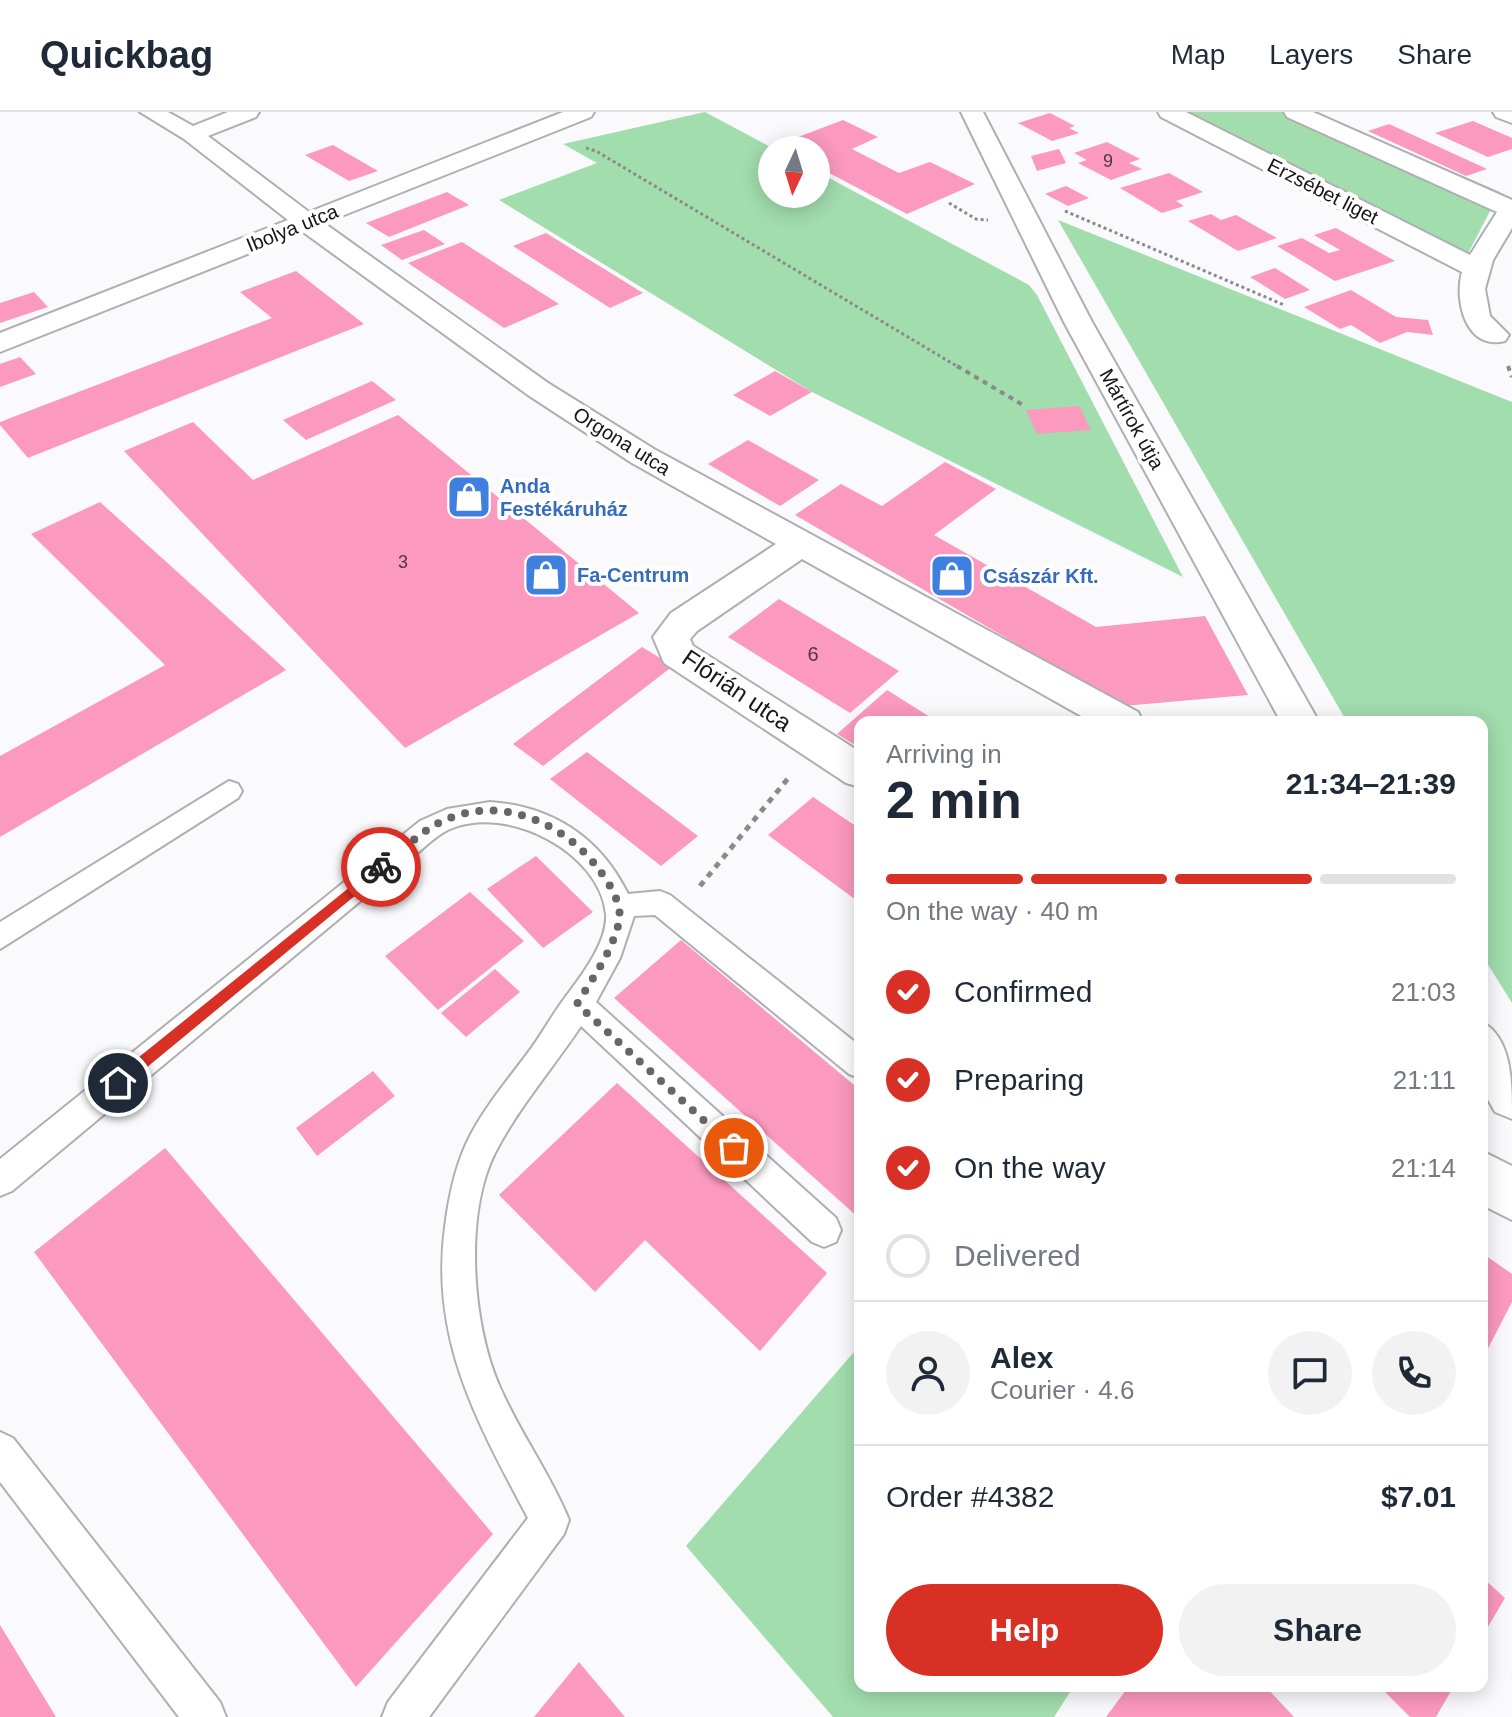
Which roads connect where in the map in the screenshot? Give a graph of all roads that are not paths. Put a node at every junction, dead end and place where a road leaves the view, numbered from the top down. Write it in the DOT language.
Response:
graph roads {
  1 [pos="151,112"];
  2 [pos="248,112"];
  3 [pos="583,112"];
  4 [pos="972,112"];
  5 [pos="1169,112"];
  6 [pos="1295,112"];
  7 [pos="1504,112"];
  8 [pos="1512,116"];
  9 [pos="192,134"];
  10 [pos="1512,208"];
  11 [pos="306,222"];
  12 [pos="1476,269"];
  13 [pos="1495,335"];
  14 [pos="0,343"];
  15 [pos="799,545"];
  16 [pos="1113,716"];
  17 [pos="1297,716"];
  18 [pos="854,768"];
  19 [pos="229,791"];
  20 [pos="617,906"];
  21 [pos="0,937"];
  22 [pos="577,1004"];
  23 [pos="1488,1054"];
  24 [pos="854,1059"];
  25 [pos="1512,1096"];
  26 [pos="0,1180"];
  27 [pos="1488,1180"];
  28 [pos="1512,1195"];
  29 [pos="824,1230"];
  30 [pos="0,1451"];
  31 [pos="205,1717"];
  32 [pos="403,1717"];
  1 -- 9 [label="street, Orgona utca"];
  2 -- 9 [label="street"];
  3 -- 11 [label="street, Ibolya utca"];
  4 -- 17 [label="street, Mártírok útja"];
  5 -- 12 [label="street, Erzsébet liget"];
  6 -- 10 [label="street"];
  7 -- 8 [label="street"];
  9 -- 11 [label="street, Orgona utca"];
  10 -- 12 [label="street"];
  11 -- 14 [label="street, Ibolya utca"];
  11 -- 15 [label="street, Orgona utca"];
  12 -- 13 [label="street"];
  15 -- 16 [label="street, Orgona utca"];
  15 -- 18 [label="street, Flórián utca"];
  19 -- 21 [label="lane"];
  20 -- 22 [label="lane"];
  20 -- 24 [label="lane"];
  20 -- 26 [label="lane"];
  22 -- 29 [label="lane"];
  22 -- 32 [label="lane"];
  23 -- 25 [label="street"];
  27 -- 28 [label="street"];
  30 -- 31 [label="lane"];
}
